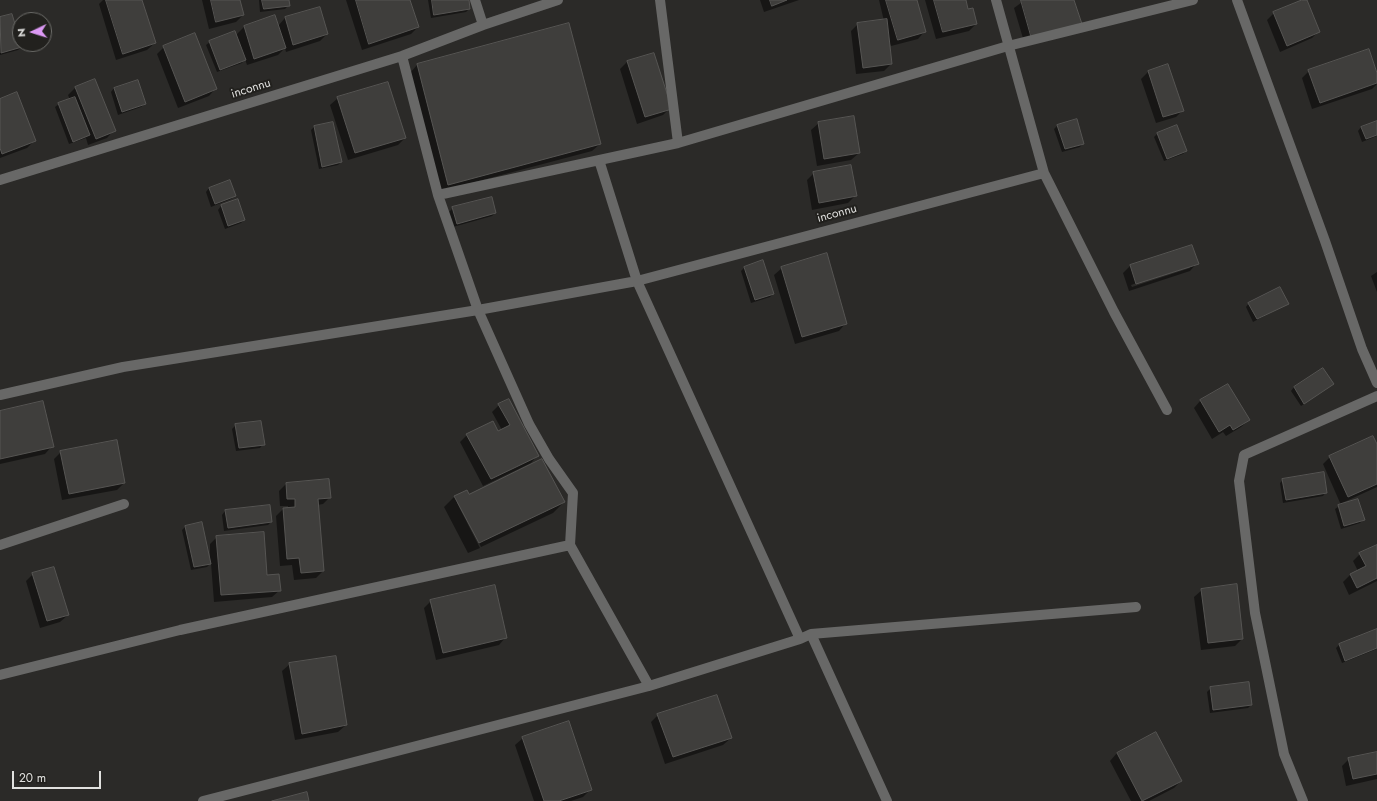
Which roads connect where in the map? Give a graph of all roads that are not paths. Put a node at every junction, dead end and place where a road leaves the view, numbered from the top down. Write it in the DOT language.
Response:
graph roads {
  1 [pos="475,0"];
  2 [pos="558,0"];
  3 [pos="660,0"];
  4 [pos="996,0"];
  5 [pos="1193,0"];
  6 [pos="1237,0"];
  7 [pos="483,25"];
  8 [pos="1008,46"];
  9 [pos="402,56"];
  10 [pos="678,143"];
  11 [pos="599,160"];
  12 [pos="1044,173"];
  13 [pos="0,180"];
  14 [pos="438,195"];
  15 [pos="637,281"];
  16 [pos="478,310"];
  17 [pos="1377,383"];
  18 [pos="0,395"];
  19 [pos="1377,396"];
  20 [pos="1167,410"];
  21 [pos="124,504"];
  22 [pos="0,545"];
  23 [pos="570,545"];
  24 [pos="1136,607"];
  25 [pos="811,634"];
  26 [pos="800,639"];
  27 [pos="0,675"];
  28 [pos="649,686"];
  29 [pos="204,801"];
  30 [pos="887,801"];
  31 [pos="1303,801"];
  1 -- 7 [label="street"];
  2 -- 7 [label="street, inconnu"];
  3 -- 10 [label="street"];
  4 -- 8 [label="street"];
  5 -- 8 [label="street"];
  6 -- 17 [label="street"];
  7 -- 9 [label="street, inconnu"];
  8 -- 10 [label="street"];
  8 -- 12 [label="street"];
  9 -- 13 [label="street, inconnu"];
  9 -- 14 [label="street"];
  10 -- 11 [label="street"];
  11 -- 14 [label="street"];
  11 -- 15 [label="street"];
  12 -- 15 [label="street, inconnu"];
  12 -- 20 [label="street"];
  14 -- 16 [label="street"];
  15 -- 16 [label="street, inconnu"];
  15 -- 26 [label="street"];
  16 -- 18 [label="street, inconnu"];
  16 -- 23 [label="street"];
  19 -- 31 [label="street"];
  21 -- 22 [label="street"];
  23 -- 27 [label="street"];
  23 -- 28 [label="street"];
  24 -- 25 [label="street"];
  25 -- 26 [label="street"];
  25 -- 30 [label="street"];
  26 -- 28 [label="street"];
  28 -- 29 [label="street"];
}
